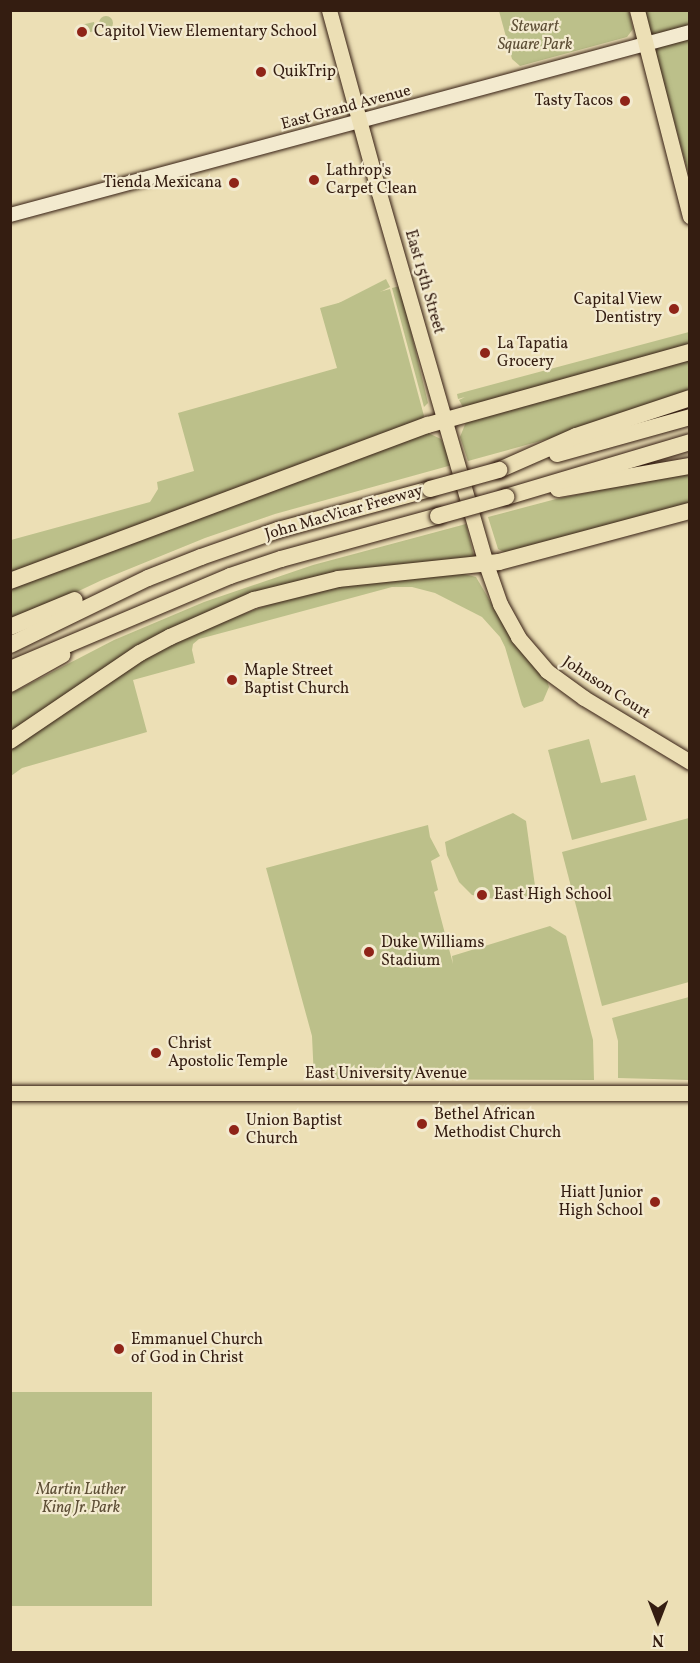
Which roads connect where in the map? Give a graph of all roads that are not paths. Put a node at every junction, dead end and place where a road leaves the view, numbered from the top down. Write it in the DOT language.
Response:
graph roads {
  1 [pos="329,10"];
  2 [pos="637,10"];
  3 [pos="690,32"];
  4 [pos="645,44"];
  5 [pos="359,121"];
  6 [pos="10,215"];
  7 [pos="690,216"];
  8 [pos="690,352"];
  9 [pos="690,398"];
  10 [pos="690,417"];
  11 [pos="445,420"];
  12 [pos="690,442"];
  13 [pos="690,466"];
  14 [pos="499,470"];
  15 [pos="513,495"];
  16 [pos="690,511"];
  17 [pos="486,564"];
  18 [pos="148,578"];
  19 [pos="10,581"];
  20 [pos="159,604"];
  21 [pos="10,627"];
  22 [pos="10,645"];
  23 [pos="10,669"];
  24 [pos="10,684"];
  25 [pos="10,741"];
  26 [pos="690,762"];
  27 [pos="10,1093"];
  28 [pos="690,1093"];
  1 -- 5 [label="main road, East 15th Street"];
  2 -- 4 [label="main road"];
  3 -- 4 [label="main road, East Grand Avenue"];
  4 -- 5 [label="main road, East Grand Avenue"];
  4 -- 7 [label="main road"];
  5 -- 6 [label="main road, East Grand Avenue"];
  5 -- 11 [label="main road, East 15th Street"];
  8 -- 11 [label="highway"];
  9 -- 14 [label="highway"];
  10 -- 14 [label="highway, John MacVicar Freeway"];
  11 -- 17 [label="main road, East 15th Street"];
  11 -- 19 [label="highway"];
  12 -- 15 [label="highway, John MacVicar Freeway"];
  13 -- 15 [label="highway"];
  14 -- 18 [label="highway, John MacVicar Freeway, bridge"];
  15 -- 20 [label="highway, John MacVicar Freeway, bridge"];
  16 -- 17 [label="highway"];
  17 -- 25 [label="highway"];
  17 -- 26 [label="main road, Johnson Court"];
  18 -- 21 [label="highway"];
  18 -- 22 [label="highway, John MacVicar Freeway"];
  20 -- 23 [label="highway, John MacVicar Freeway"];
  20 -- 24 [label="highway"];
  27 -- 28 [label="main road, East University Avenue"];
}
